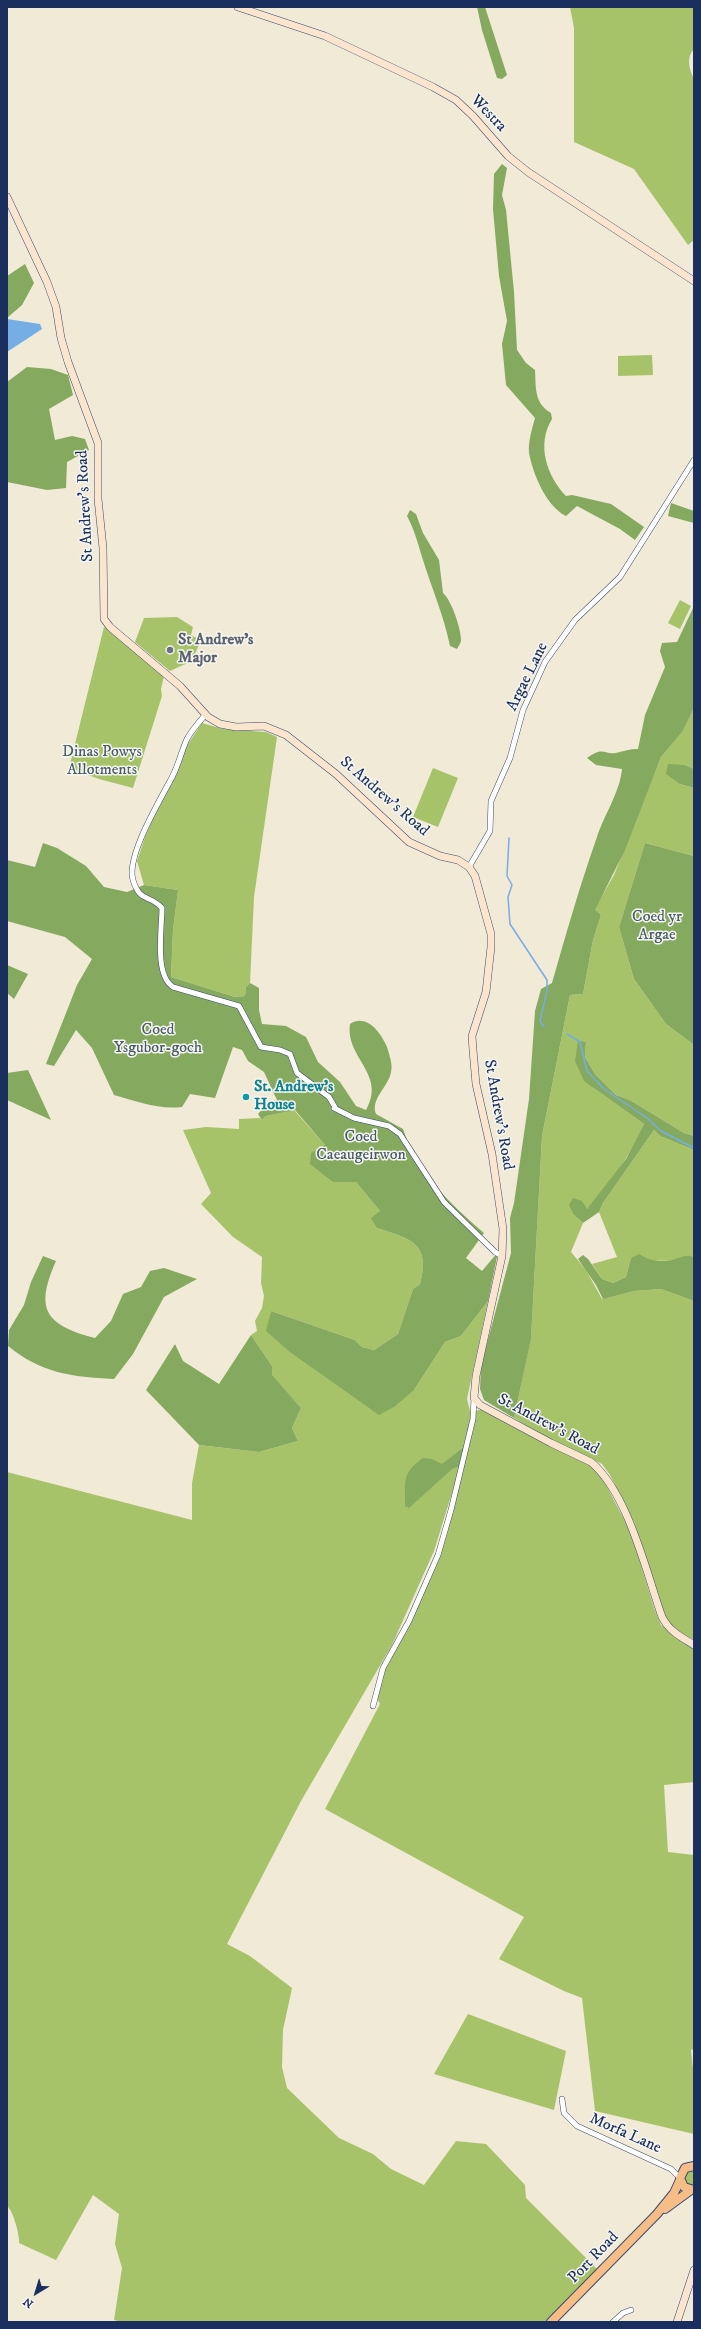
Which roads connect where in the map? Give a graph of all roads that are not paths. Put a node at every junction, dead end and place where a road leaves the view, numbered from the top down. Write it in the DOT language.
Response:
graph roads {
  1 [pos="238,7"];
  2 [pos="7,197"];
  3 [pos="694,281"];
  4 [pos="694,460"];
  5 [pos="206,714"];
  6 [pos="469,867"];
  7 [pos="502,1256"];
  8 [pos="474,1398"];
  9 [pos="694,1645"];
  10 [pos="373,1706"];
  11 [pos="562,2099"];
  12 [pos="691,2166"];
  13 [pos="671,2169"];
  14 [pos="680,2179"];
  15 [pos="693,2190"];
  16 [pos="657,2214"];
  17 [pos="694,2270"];
  18 [pos="631,2310"];
  19 [pos="551,2322"];
  20 [pos="613,2322"];
  21 [pos="677,2322"];
  1 -- 3 [label="street, Westra"];
  2 -- 5 [label="street, St Andrew's Road"];
  4 -- 6 [label="street, Argae Lane"];
  5 -- 6 [label="street, St Andrew's Road"];
  5 -- 7 [label="street"];
  6 -- 7 [label="street, St Andrew's Road"];
  7 -- 8 [label="street, St Andrew's Road"];
  8 -- 9 [label="street, St Andrew's Road"];
  8 -- 10 [label="street"];
  11 -- 13 [label="street, Morfa Lane"];
  12 -- 13 [label="street, Morfa Lane"];
  12 -- 14 [label="main road, Port Road"];
  13 -- 14 [label="street, Morfa Lane"];
  14 -- 15 [label="main road, Port Road"];
  14 -- 16 [label="main road, Port Road"];
  15 -- 16 [label="main road, Port Road"];
  16 -- 19 [label="main road, Port Road"];
  17 -- 21 [label="street"];
  18 -- 20 [label="street"];
}
